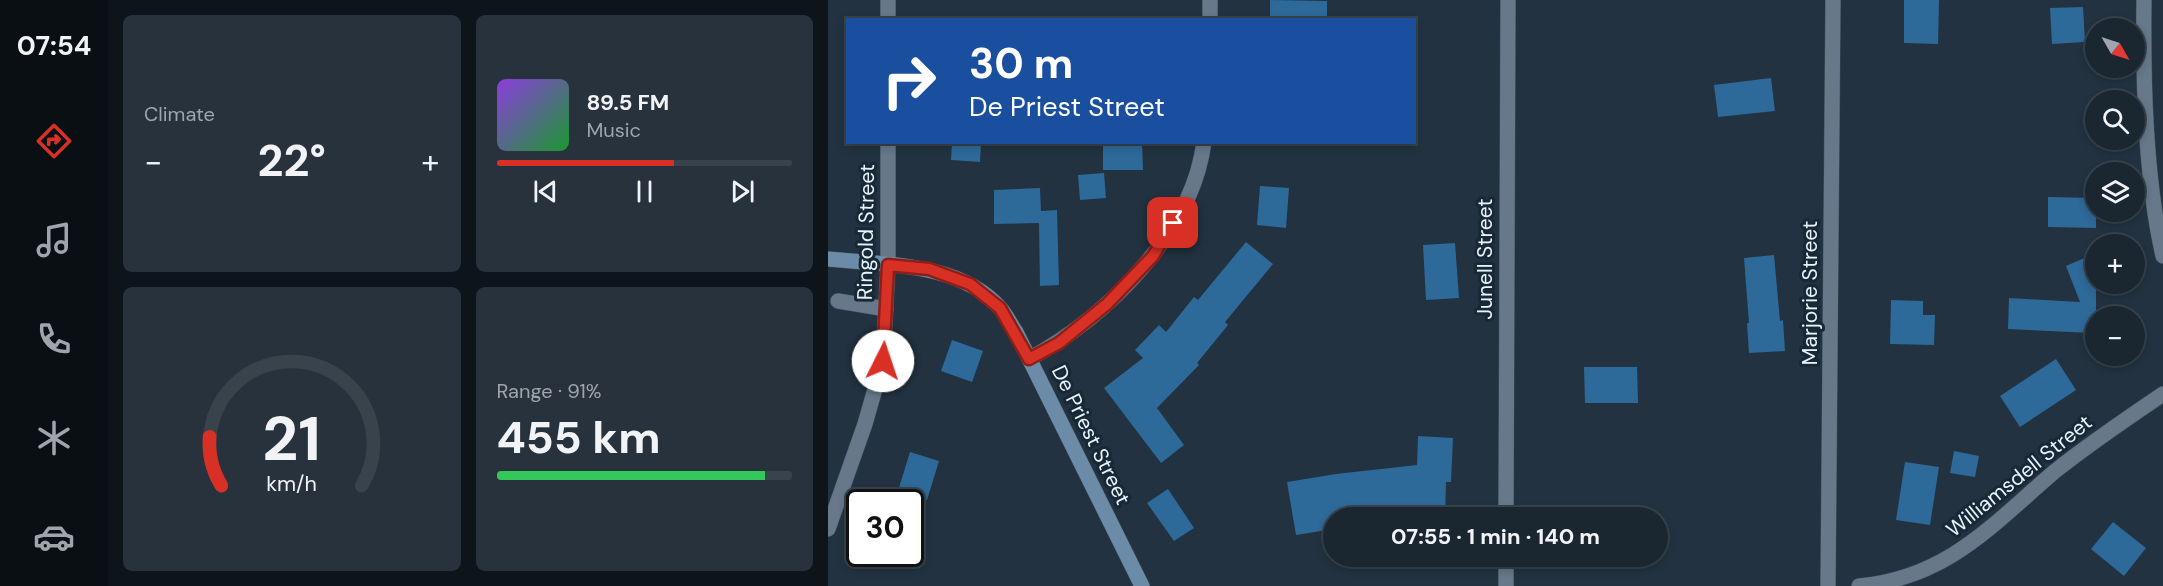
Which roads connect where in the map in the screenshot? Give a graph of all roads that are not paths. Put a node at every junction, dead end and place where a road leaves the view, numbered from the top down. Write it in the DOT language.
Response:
graph roads {
  1 [pos="888,0"];
  2 [pos="1210,0"];
  3 [pos="1508,0"];
  4 [pos="1833,0"];
  5 [pos="2144,0"];
  6 [pos="888,18"];
  7 [pos="1210,18"];
  8 [pos="888,144"];
  9 [pos="1204,144"];
  10 [pos="2163,256"];
  11 [pos="828,259"];
  12 [pos="888,265"];
  13 [pos="838,301"];
  14 [pos="886,309"];
  15 [pos="1029,359"];
  16 [pos="2163,394"];
  17 [pos="1506,507"];
  18 [pos="828,529"];
  19 [pos="1506,567"];
  20 [pos="1142,586"];
  21 [pos="1506,586"];
  22 [pos="1828,586"];
  23 [pos="1859,586"];
  1 -- 6 [label="street"];
  2 -- 7 [label="street"];
  3 -- 17 [label="street, Junell Street"];
  4 -- 22 [label="street, Marjorie Street"];
  5 -- 10 [label="street"];
  8 -- 12 [label="street, Ringold Street"];
  9 -- 15 [label="street"];
  11 -- 12 [label="street, De Priest Street"];
  12 -- 14 [label="street, Ringold Street"];
  12 -- 15 [label="street, De Priest Street"];
  13 -- 14 [label="street"];
  14 -- 18 [label="street, Ringold Street"];
  15 -- 20 [label="street, De Priest Street"];
  16 -- 23 [label="street, Williamsdell Street"];
  19 -- 21 [label="street"];
}
